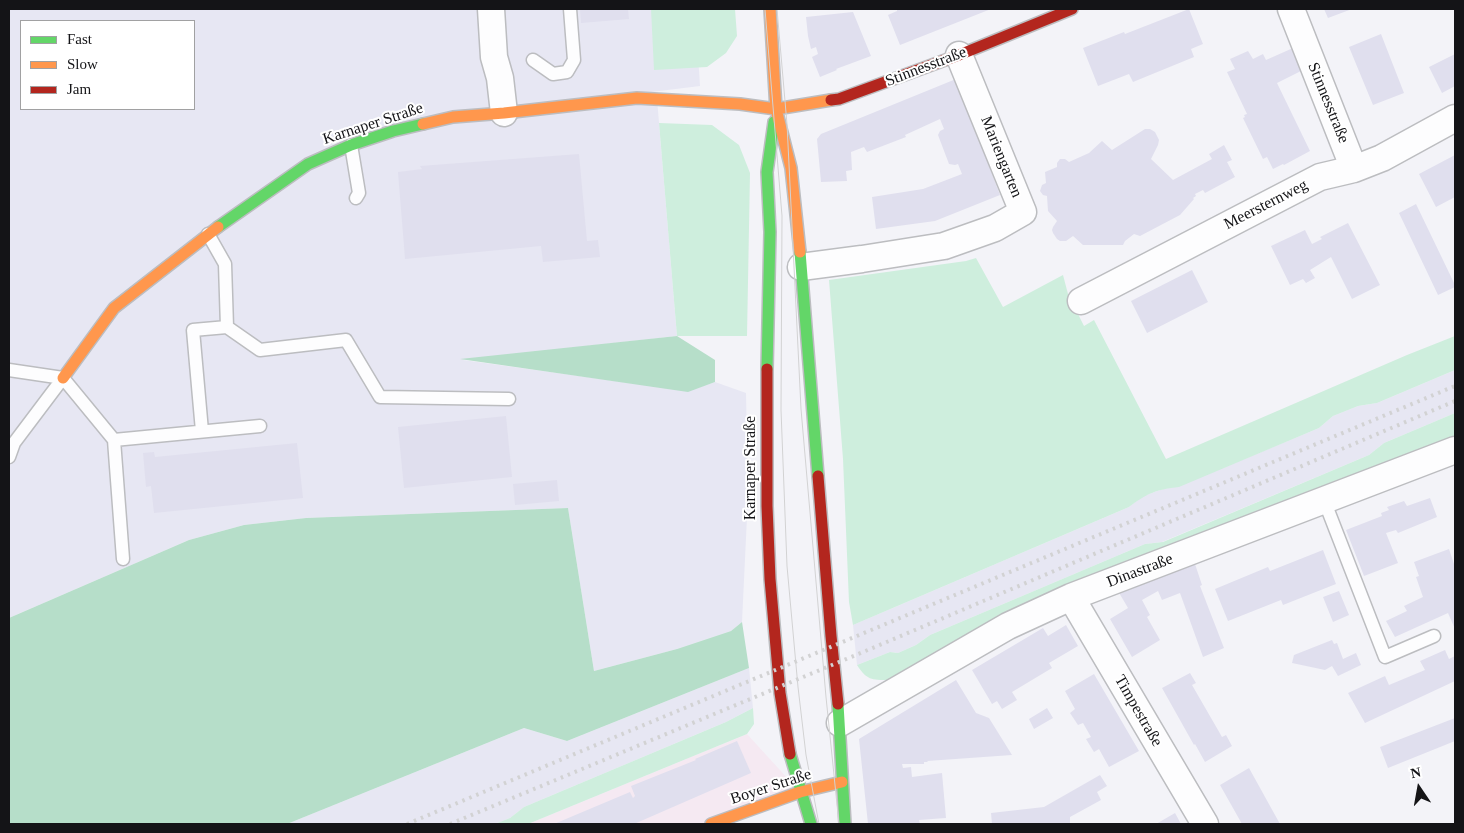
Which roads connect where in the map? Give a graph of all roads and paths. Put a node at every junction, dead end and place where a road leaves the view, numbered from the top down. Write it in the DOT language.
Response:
graph roads {
  1 [pos="491,9"];
  2 [pos="570,9"];
  3 [pos="770,9"];
  4 [pos="1072,9"];
  5 [pos="1291,9"];
  6 [pos="959,55"];
  7 [pos="534,60"];
  8 [pos="776,109"];
  9 [pos="504,113"];
  10 [pos="1455,118"];
  11 [pos="351,145"];
  12 [pos="1354,169"];
  13 [pos="356,198"];
  14 [pos="208,234"];
  15 [pos="801,267"];
  16 [pos="1077,303"];
  17 [pos="227,327"];
  18 [pos="9,370"];
  19 [pos="62,378"];
  20 [pos="509,399"];
  21 [pos="260,426"];
  22 [pos="202,431"];
  23 [pos="114,440"];
  24 [pos="1455,450"];
  25 [pos="9,457"];
  26 [pos="1324,500"];
  27 [pos="123,559"];
  28 [pos="1071,597"];
  29 [pos="1434,636"];
  30 [pos="840,724"];
  31 [pos="842,782"];
  32 [pos="800,792"];
  33 [pos="711,824"];
  34 [pos="811,824"];
  35 [pos="845,824"];
  36 [pos="1205,824"];
  1 -- 9 [label="street"];
  2 -- 7 [label="lane"];
  3 -- 8 [label="main road, Karnaper Straße"];
  4 -- 6 [label="main road, Stinnesstraße"];
  5 -- 12 [label="street, Stinnesstraße"];
  6 -- 8 [label="main road, Stinnesstraße"];
  6 -- 15 [label="street, Mariengarten"];
  8 -- 9 [label="main road, Karnaper Straße"];
  8 -- 15 [label="main road, Karnaper Straße"];
  8 -- 32 [label="main road, Karnaper Straße"];
  9 -- 11 [label="main road, Karnaper Straße"];
  10 -- 12 [label="street, Meersternweg"];
  11 -- 13 [label="lane"];
  11 -- 14 [label="main road, Karnaper Straße"];
  12 -- 16 [label="street, Meersternweg"];
  14 -- 17 [label="lane"];
  14 -- 19 [label="main road, Karnaper Straße"];
  15 -- 30 [label="main road, Karnaper Straße"];
  17 -- 20 [label="lane"];
  17 -- 22 [label="lane"];
  18 -- 19 [label="lane"];
  19 -- 23 [label="lane"];
  19 -- 25 [label="lane"];
  21 -- 22 [label="lane"];
  22 -- 23 [label="lane"];
  23 -- 27 [label="lane"];
  24 -- 26 [label="street, Dinastraße"];
  26 -- 28 [label="street, Dinastraße"];
  26 -- 29 [label="lane"];
  28 -- 30 [label="street, Dinastraße"];
  28 -- 36 [label="street, Timpestraße"];
  30 -- 31 [label="main road, Karnaper Straße"];
  31 -- 32 [label="main road, Boyer Straße"];
  31 -- 35 [label="main road, Karnaper Straße"];
  32 -- 33 [label="main road, Boyer Straße"];
  32 -- 34 [label="main road, Karnaper Straße"];
}
